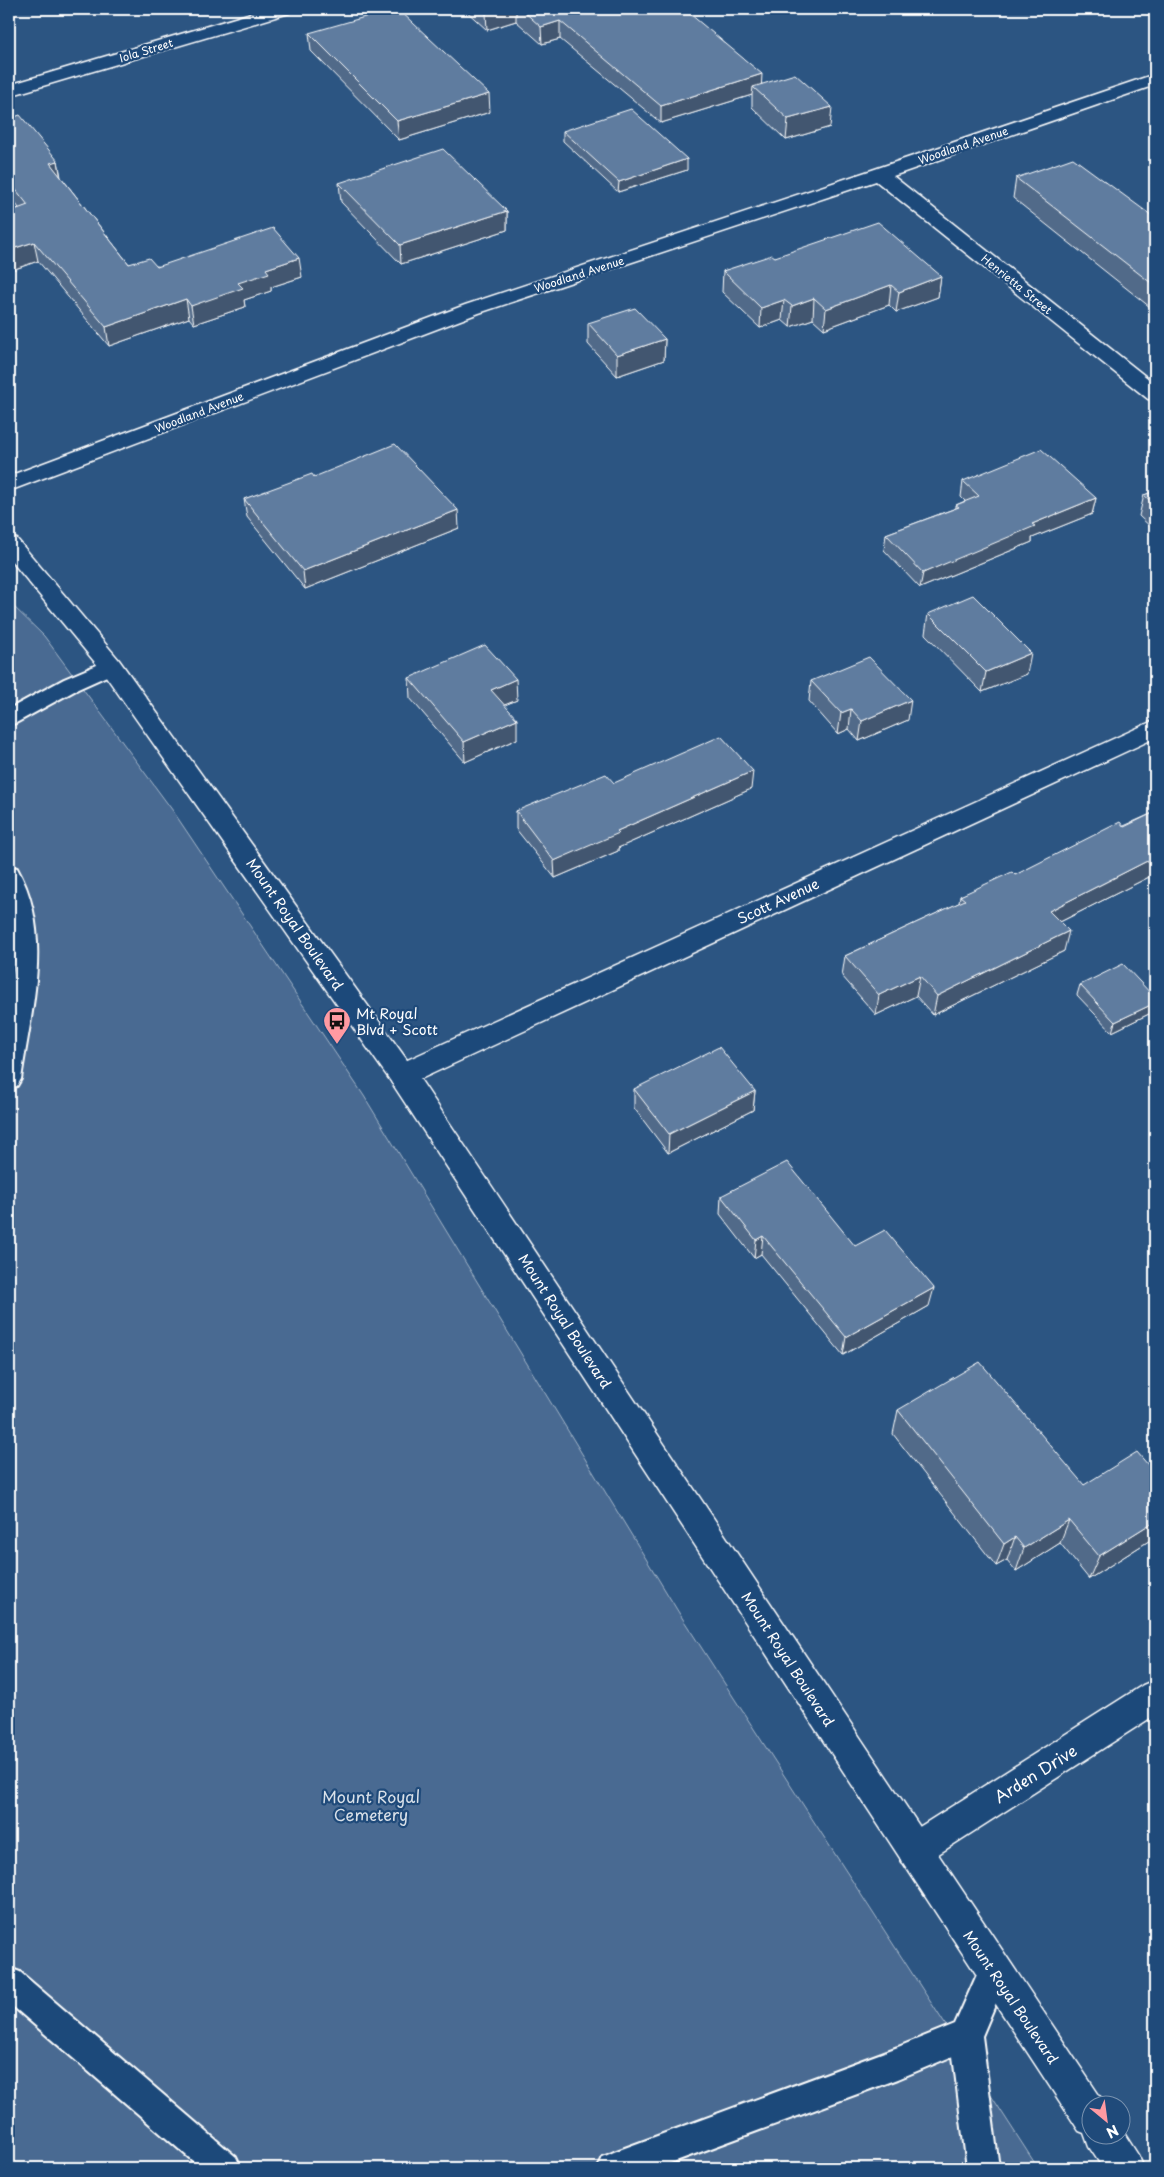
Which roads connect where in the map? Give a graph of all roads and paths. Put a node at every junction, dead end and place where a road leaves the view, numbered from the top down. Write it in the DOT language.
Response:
graph roads {
  1 [pos="283,9"];
  2 [pos="1155,79"];
  3 [pos="9,91"];
  4 [pos="879,174"];
  5 [pos="1155,394"];
  6 [pos="9,484"];
  7 [pos="9,544"];
  8 [pos="111,666"];
  9 [pos="9,718"];
  10 [pos="1155,728"];
  11 [pos="9,874"];
  12 [pos="402,1075"];
  13 [pos="9,1078"];
  14 [pos="1155,1696"];
  15 [pos="914,1850"];
  16 [pos="994,1972"];
  17 [pos="9,1983"];
  18 [pos="966,2035"];
  19 [pos="1082,2103"];
  20 [pos="1109,2144"];
  21 [pos="225,2168"];
  22 [pos="614,2168"];
  23 [pos="983,2168"];
  24 [pos="1125,2168"];
  1 -- 3 [label="street, Iola Street"];
  2 -- 4 [label="street, Woodland Avenue"];
  4 -- 5 [label="street, Henrietta Street"];
  4 -- 6 [label="street, Woodland Avenue"];
  7 -- 8 [label="street, Mount Royal Boulevard"];
  8 -- 9 [label="lane"];
  8 -- 12 [label="street, Mount Royal Boulevard"];
  10 -- 12 [label="street, Scott Avenue"];
  11 -- 13 [label="lane"];
  12 -- 15 [label="street, Mount Royal Boulevard"];
  14 -- 15 [label="street, Arden Drive"];
  15 -- 16 [label="street, Mount Royal Boulevard"];
  16 -- 18 [label="lane"];
  16 -- 19 [label="street, Mount Royal Boulevard"];
  17 -- 21 [label="lane"];
  18 -- 22 [label="lane"];
  18 -- 23 [label="lane"];
  20 -- 24 [label="street"];
}
